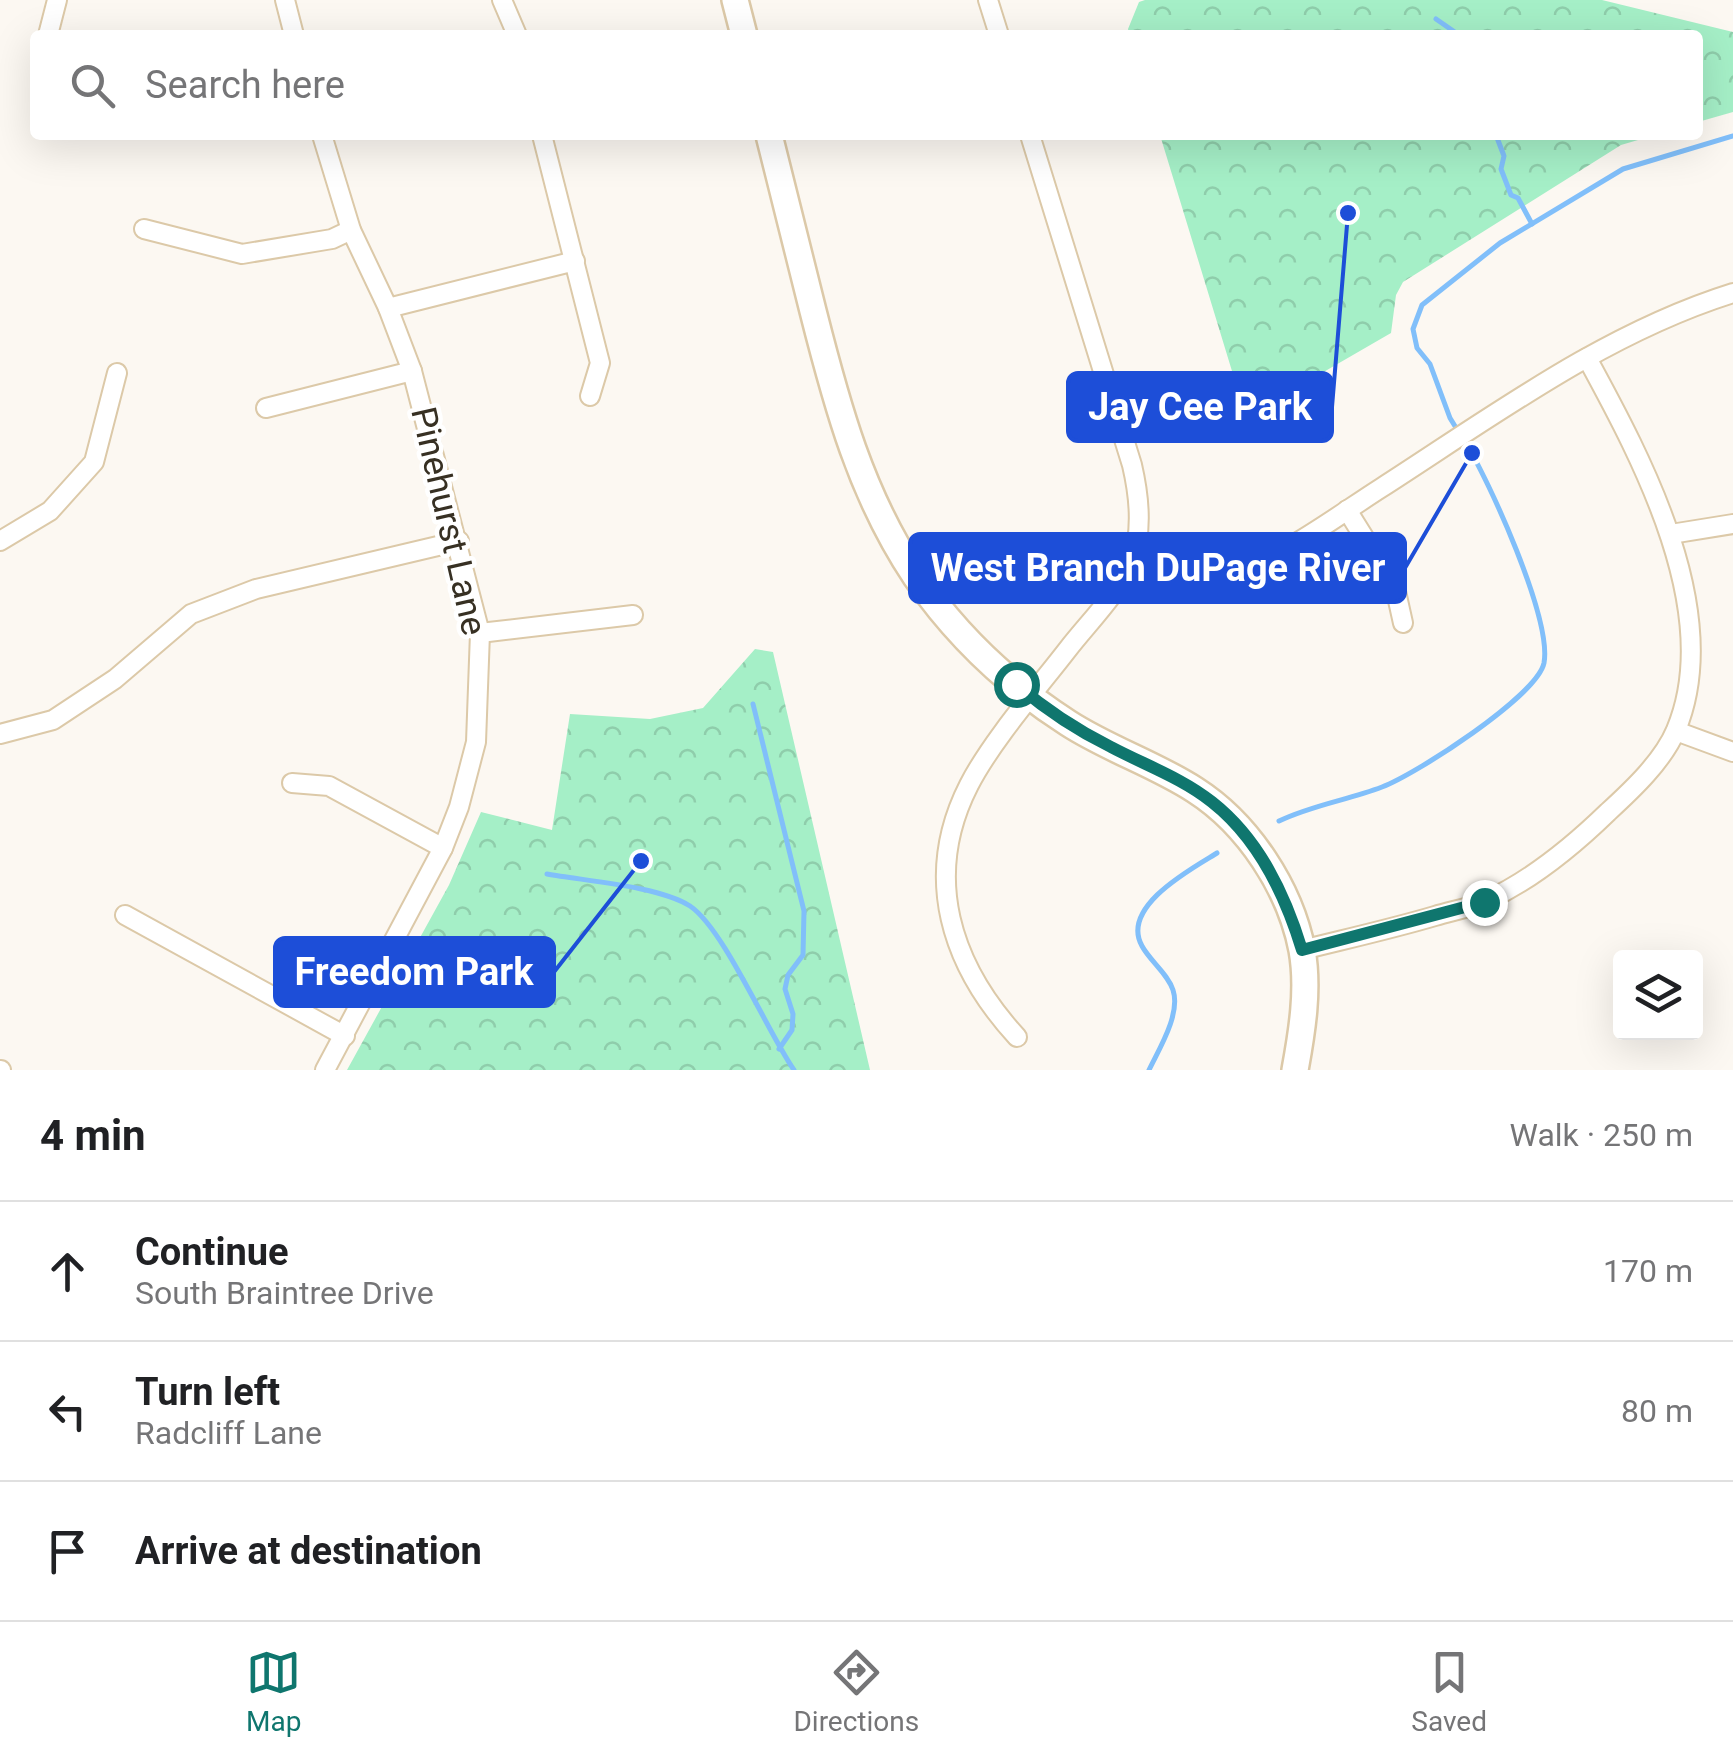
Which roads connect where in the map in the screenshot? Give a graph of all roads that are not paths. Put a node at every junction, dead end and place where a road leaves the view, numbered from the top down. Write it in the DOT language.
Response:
graph roads {
  1 [pos="57,0"];
  2 [pos="285,0"];
  3 [pos="502,0"];
  4 [pos="735,0"];
  5 [pos="988,0"];
  6 [pos="49,30"];
  7 [pos="293,30"];
  8 [pos="515,30"];
  9 [pos="743,30"];
  10 [pos="997,30"];
  11 [pos="324,140"];
  12 [pos="543,140"];
  13 [pos="770,140"];
  14 [pos="1032,140"];
  15 [pos="144,229"];
  16 [pos="351,230"];
  17 [pos="575,261"];
  18 [pos="1733,293"];
  19 [pos="388,308"];
  20 [pos="1587,358"];
  21 [pos="412,371"];
  22 [pos="117,372"];
  23 [pos="590,396"];
  24 [pos="266,408"];
  25 [pos="1348,510"];
  26 [pos="1733,524"];
  27 [pos="1671,534"];
  28 [pos="0,542"];
  29 [pos="459,542"];
  30 [pos="1132,560"];
  31 [pos="633,614"];
  32 [pos="1404,623"];
  33 [pos="480,633"];
  34 [pos="1031,697"];
  35 [pos="1676,731"];
  36 [pos="0,734"];
  37 [pos="1733,752"];
  38 [pos="292,783"];
  39 [pos="442,848"];
  40 [pos="125,915"];
  41 [pos="1302,950"];
  42 [pos="344,1036"];
  43 [pos="1017,1037"];
  44 [pos="324,1070"];
  45 [pos="1296,1070"];
  1 -- 6 [label="street"];
  2 -- 7 [label="street"];
  3 -- 8 [label="street"];
  4 -- 9 [label="street"];
  5 -- 10 [label="street"];
  11 -- 16 [label="street, Pinehurst Lane"];
  12 -- 17 [label="street"];
  13 -- 34 [label="street"];
  14 -- 30 [label="street"];
  15 -- 16 [label="street"];
  16 -- 19 [label="street, Pinehurst Lane"];
  17 -- 19 [label="street"];
  17 -- 23 [label="street"];
  18 -- 20 [label="street"];
  19 -- 21 [label="street, Pinehurst Lane"];
  20 -- 25 [label="street"];
  20 -- 27 [label="street"];
  21 -- 24 [label="street"];
  21 -- 29 [label="street, Pinehurst Lane"];
  22 -- 28 [label="street"];
  25 -- 30 [label="street"];
  25 -- 32 [label="street"];
  26 -- 27 [label="street"];
  27 -- 35 [label="street"];
  29 -- 33 [label="street, Pinehurst Lane"];
  29 -- 36 [label="street"];
  30 -- 34 [label="street"];
  31 -- 33 [label="street"];
  33 -- 39 [label="street, Pinehurst Lane"];
  34 -- 41 [label="street"];
  34 -- 43 [label="street"];
  35 -- 37 [label="street"];
  35 -- 41 [label="street"];
  38 -- 39 [label="street"];
  39 -- 42 [label="street, Pinehurst Lane"];
  40 -- 42 [label="street"];
  41 -- 45 [label="street"];
  42 -- 44 [label="street, Pinehurst Lane"];
}
